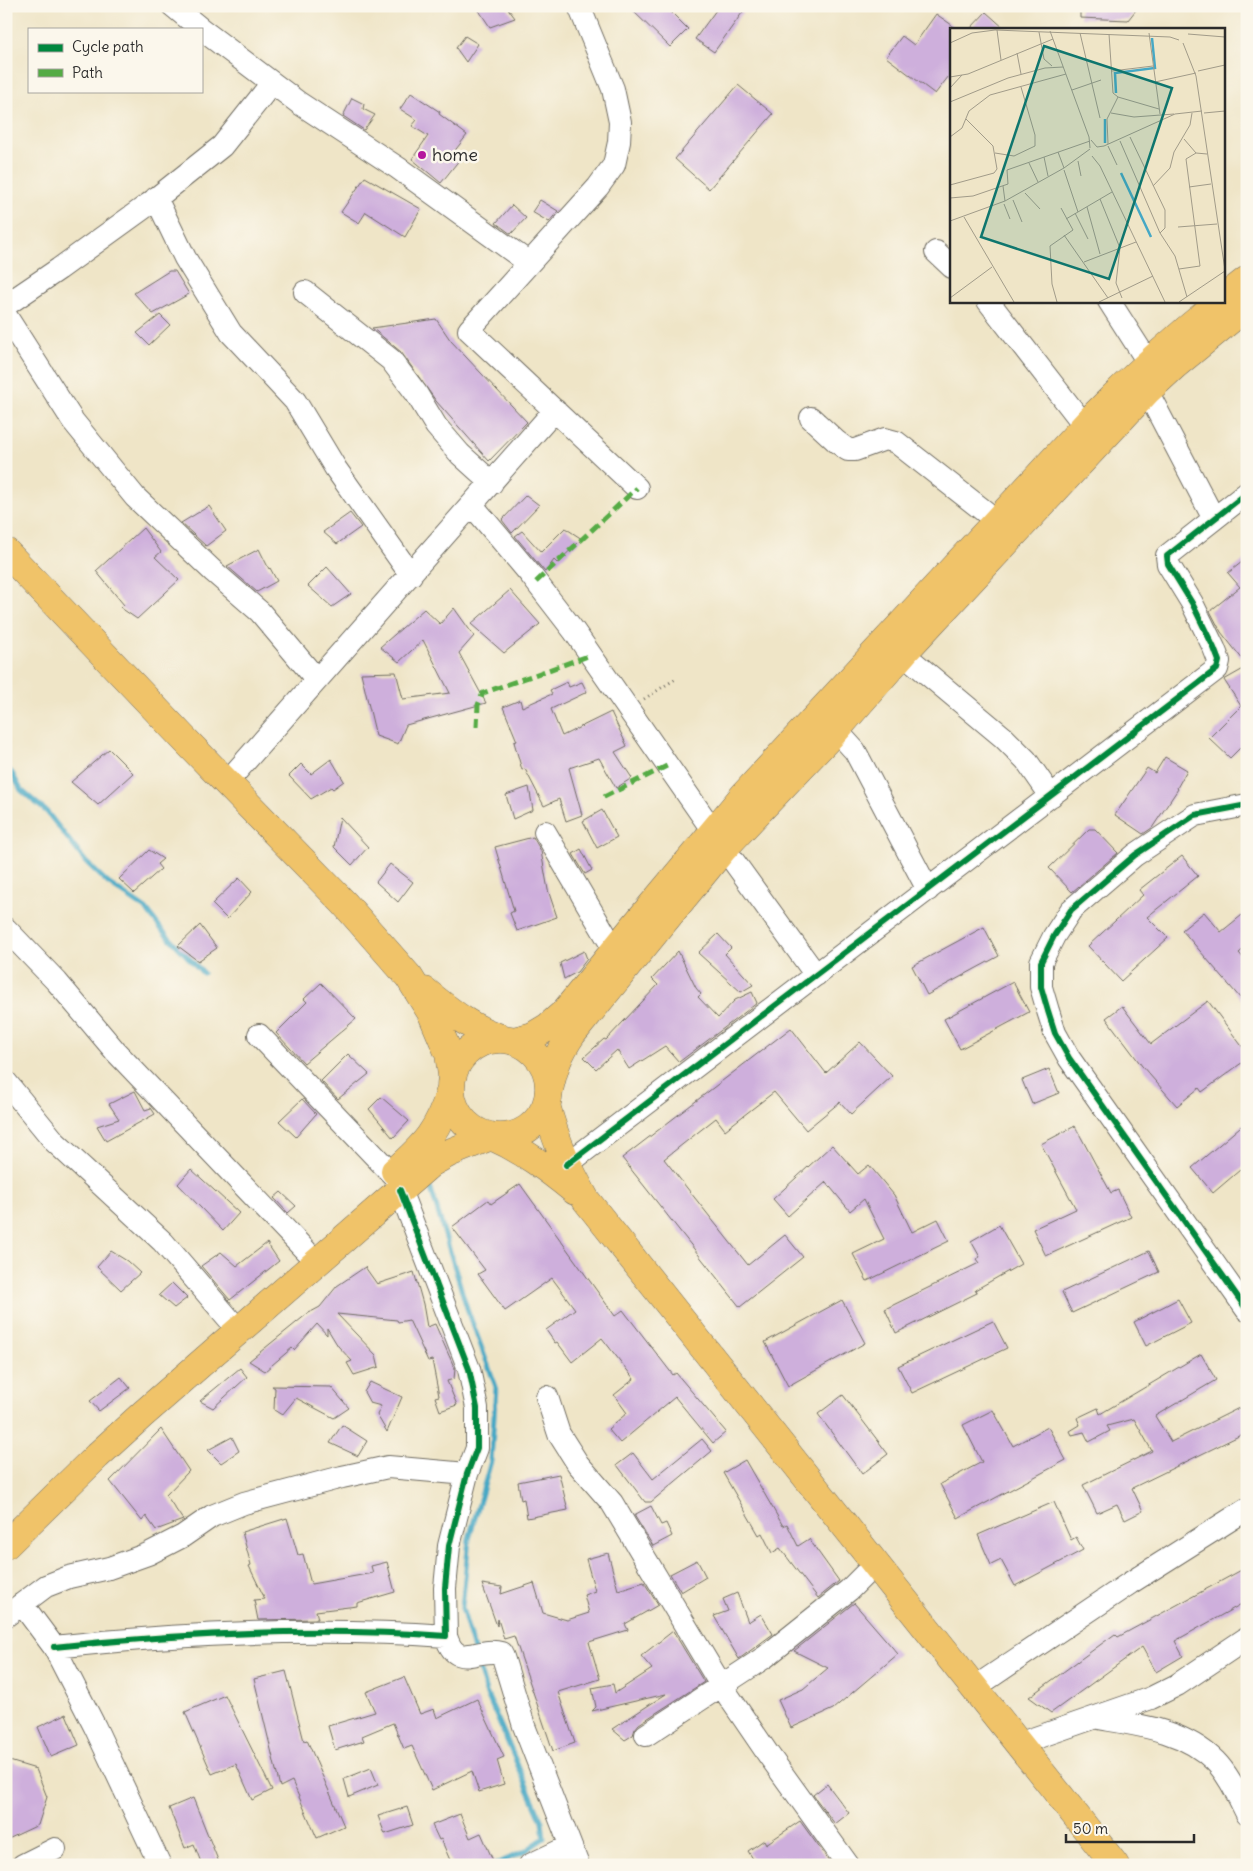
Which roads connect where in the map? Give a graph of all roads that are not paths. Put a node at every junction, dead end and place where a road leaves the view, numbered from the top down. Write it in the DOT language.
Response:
graph roads {
  1 [pos="173,6"];
  2 [pos="578,6"];
  3 [pos="200,28"];
  4 [pos="202,30"];
  5 [pos="272,83"];
  6 [pos="156,198"];
  7 [pos="529,262"];
  8 [pos="1247,280"];
  9 [pos="305,292"];
  10 [pos="1226,296"];
  11 [pos="989,302"];
  12 [pos="1110,302"];
  13 [pos="1219,302"];
  14 [pos="6,305"];
  15 [pos="1247,306"];
  16 [pos="6,316"];
  17 [pos="1148,362"];
  18 [pos="1147,391"];
  19 [pos="556,410"];
  20 [pos="811,418"];
  21 [pos="1085,426"];
  22 [pos="492,483"];
  23 [pos="637,488"];
  24 [pos="1247,493"];
  25 [pos="472,505"];
  26 [pos="1214,519"];
  27 [pos="997,521"];
  28 [pos="6,552"];
  29 [pos="410,574"];
  30 [pos="905,651"];
  31 [pos="317,680"];
  32 [pos="836,730"];
  33 [pos="227,782"];
  34 [pos="1051,796"];
  35 [pos="1247,805"];
  36 [pos="546,832"];
  37 [pos="719,839"];
  38 [pos="928,890"];
  39 [pos="6,929"];
  40 [pos="615,951"];
  41 [pos="816,975"];
  42 [pos="408,977"];
  43 [pos="259,1035"];
  44 [pos="509,1040"];
  45 [pos="6,1082"];
  46 [pos="451,1084"];
  47 [pos="547,1097"];
  48 [pos="491,1136"];
  49 [pos="566,1166"];
  50 [pos="396,1182"];
  51 [pos="586,1200"];
  52 [pos="306,1251"];
  53 [pos="1247,1310"];
  54 [pos="229,1319"];
  55 [pos="547,1398"];
  56 [pos="468,1474"];
  57 [pos="1247,1509"];
  58 [pos="6,1523"];
  59 [pos="6,1545"];
  60 [pos="875,1564"];
  61 [pos="14,1610"];
  62 [pos="446,1636"];
  63 [pos="1247,1638"];
  64 [pos="54,1647"];
  65 [pos="721,1685"];
  66 [pos="974,1688"];
  67 [pos="1096,1717"];
  68 [pos="646,1735"];
  69 [pos="1018,1744"];
  70 [pos="1247,1814"];
  71 [pos="55,1849"];
  72 [pos="574,1855"];
  73 [pos="23,1865"];
  74 [pos="160,1865"];
  75 [pos="530,1865"];
  76 [pos="848,1865"];
  77 [pos="1115,1865"];
  1 -- 3 [label="street"];
  2 -- 7 [label="street"];
  4 -- 5 [label="street"];
  5 -- 6 [label="street"];
  5 -- 7 [label="street"];
  6 -- 14 [label="street"];
  6 -- 29 [label="street"];
  7 -- 19 [label="street"];
  8 -- 10 [label="main road"];
  9 -- 22 [label="street"];
  11 -- 21 [label="street"];
  12 -- 17 [label="street"];
  13 -- 17 [label="main road"];
  15 -- 18 [label="main road"];
  16 -- 31 [label="street"];
  17 -- 21 [label="main road"];
  18 -- 26 [label="street"];
  18 -- 30 [label="main road"];
  19 -- 22 [label="street"];
  19 -- 23 [label="street"];
  20 -- 27 [label="street"];
  21 -- 27 [label="main road"];
  22 -- 25 [label="street"];
  24 -- 26 [label="street"];
  25 -- 29 [label="street"];
  25 -- 37 [label="street"];
  26 -- 34 [label="street"];
  27 -- 37 [label="main road"];
  28 -- 33 [label="main road"];
  29 -- 31 [label="street"];
  30 -- 32 [label="main road"];
  30 -- 34 [label="street"];
  31 -- 33 [label="street"];
  32 -- 37 [label="main road"];
  32 -- 38 [label="street"];
  33 -- 42 [label="main road"];
  34 -- 38 [label="street"];
  35 -- 53 [label="street"];
  36 -- 40 [label="street"];
  37 -- 40 [label="main road"];
  37 -- 41 [label="street"];
  37 -- 47 [label="main road"];
  38 -- 41 [label="street"];
  39 -- 52 [label="street"];
  40 -- 44 [label="main road"];
  41 -- 49 [label="street"];
  42 -- 44 [label="main road"];
  42 -- 46 [label="main road"];
  43 -- 50 [label="street"];
  44 -- 46 [label="main road"];
  44 -- 47 [label="main road"];
  45 -- 54 [label="street"];
  46 -- 48 [label="main road"];
  46 -- 50 [label="main road"];
  47 -- 48 [label="main road"];
  47 -- 49 [label="main road"];
  48 -- 50 [label="main road"];
  48 -- 51 [label="main road"];
  49 -- 51 [label="main road"];
  50 -- 52 [label="main road"];
  50 -- 56 [label="street"];
  50 -- 59 [label="main road"];
  51 -- 60 [label="main road"];
  52 -- 54 [label="main road"];
  54 -- 58 [label="main road"];
  55 -- 65 [label="street"];
  56 -- 61 [label="street"];
  56 -- 62 [label="street"];
  57 -- 66 [label="street"];
  60 -- 65 [label="street"];
  60 -- 66 [label="main road"];
  61 -- 64 [label="street"];
  62 -- 64 [label="street"];
  62 -- 72 [label="street"];
  63 -- 67 [label="street"];
  64 -- 74 [label="street"];
  65 -- 68 [label="street"];
  65 -- 76 [label="street"];
  66 -- 69 [label="main road"];
  67 -- 69 [label="street"];
  67 -- 70 [label="street"];
  69 -- 77 [label="main road"];
  71 -- 73 [label="street"];
  72 -- 75 [label="street"];
}
